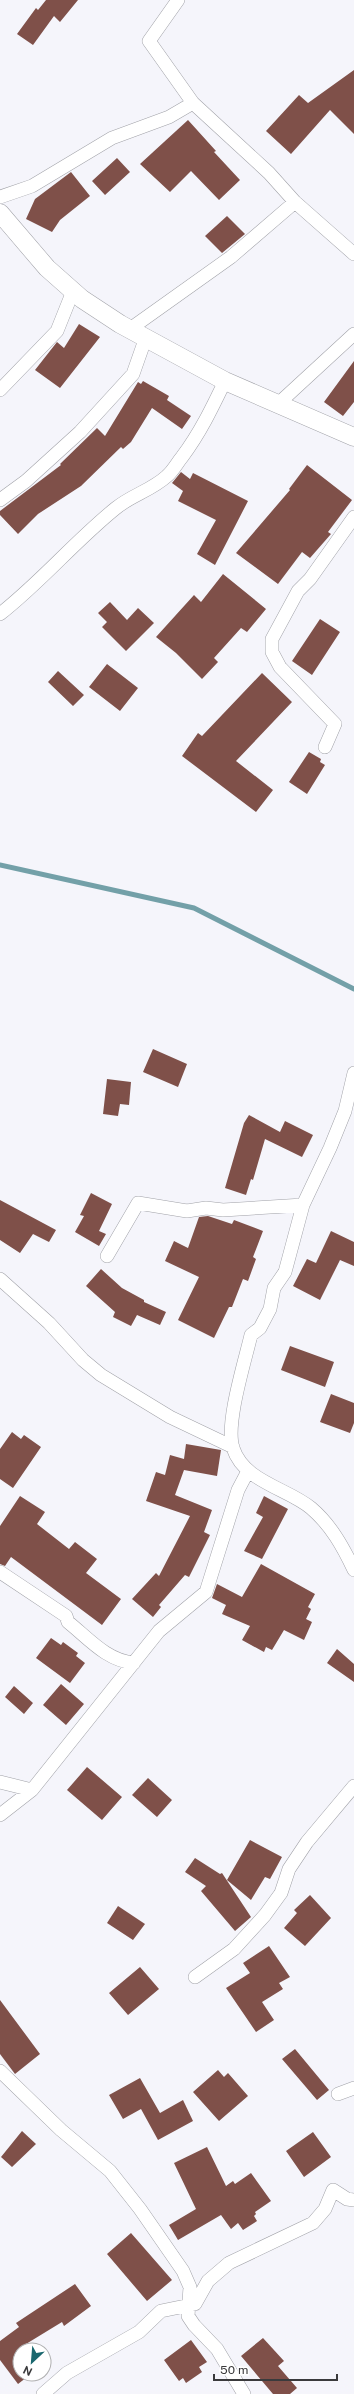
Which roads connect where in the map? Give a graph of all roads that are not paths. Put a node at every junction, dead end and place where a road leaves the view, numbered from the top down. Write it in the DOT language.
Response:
graph roads {
  1 [pos="178,0"];
  2 [pos="193,103"];
  3 [pos="0,197"];
  4 [pos="295,202"];
  5 [pos="0,213"];
  6 [pos="354,254"];
  7 [pos="73,291"];
  8 [pos="130,329"];
  9 [pos="354,334"];
  10 [pos="146,337"];
  11 [pos="225,381"];
  12 [pos="0,390"];
  13 [pos="278,404"];
  14 [pos="354,437"];
  15 [pos="0,500"];
  16 [pos="354,517"];
  17 [pos="0,614"];
  18 [pos="325,747"];
  19 [pos="354,1073"];
  20 [pos="303,1205"];
  21 [pos="107,1256"];
  22 [pos="0,1279"];
  23 [pos="233,1447"];
  24 [pos="248,1471"];
  25 [pos="354,1570"];
  26 [pos="0,1572"];
  27 [pos="134,1663"];
  28 [pos="0,1782"];
  29 [pos="354,1786"];
  30 [pos="32,1790"];
  31 [pos="0,1815"];
  32 [pos="195,1977"];
  33 [pos="0,2071"];
  34 [pos="354,2088"];
  35 [pos="338,2094"];
  36 [pos="354,2200"];
  37 [pos="188,2307"];
  38 [pos="43,2394"];
  39 [pos="244,2394"];
  1 -- 2 [label="street"];
  2 -- 3 [label="street"];
  2 -- 4 [label="street"];
  4 -- 6 [label="street"];
  4 -- 8 [label="street"];
  5 -- 7 [label="street"];
  7 -- 8 [label="street"];
  7 -- 12 [label="street"];
  8 -- 10 [label="street"];
  9 -- 13 [label="street"];
  10 -- 11 [label="street"];
  10 -- 15 [label="street"];
  11 -- 13 [label="street"];
  11 -- 17 [label="street"];
  13 -- 14 [label="street"];
  16 -- 18 [label="street"];
  19 -- 20 [label="street"];
  20 -- 21 [label="street"];
  20 -- 23 [label="street"];
  22 -- 23 [label="street"];
  23 -- 24 [label="street"];
  24 -- 25 [label="street"];
  24 -- 27 [label="street"];
  26 -- 27 [label="street"];
  27 -- 30 [label="street"];
  28 -- 30 [label="street"];
  29 -- 32 [label="street"];
  30 -- 31 [label="street"];
  33 -- 37 [label="street"];
  34 -- 35 [label="street"];
  36 -- 37 [label="street"];
  37 -- 38 [label="street"];
  37 -- 39 [label="street"];
}
